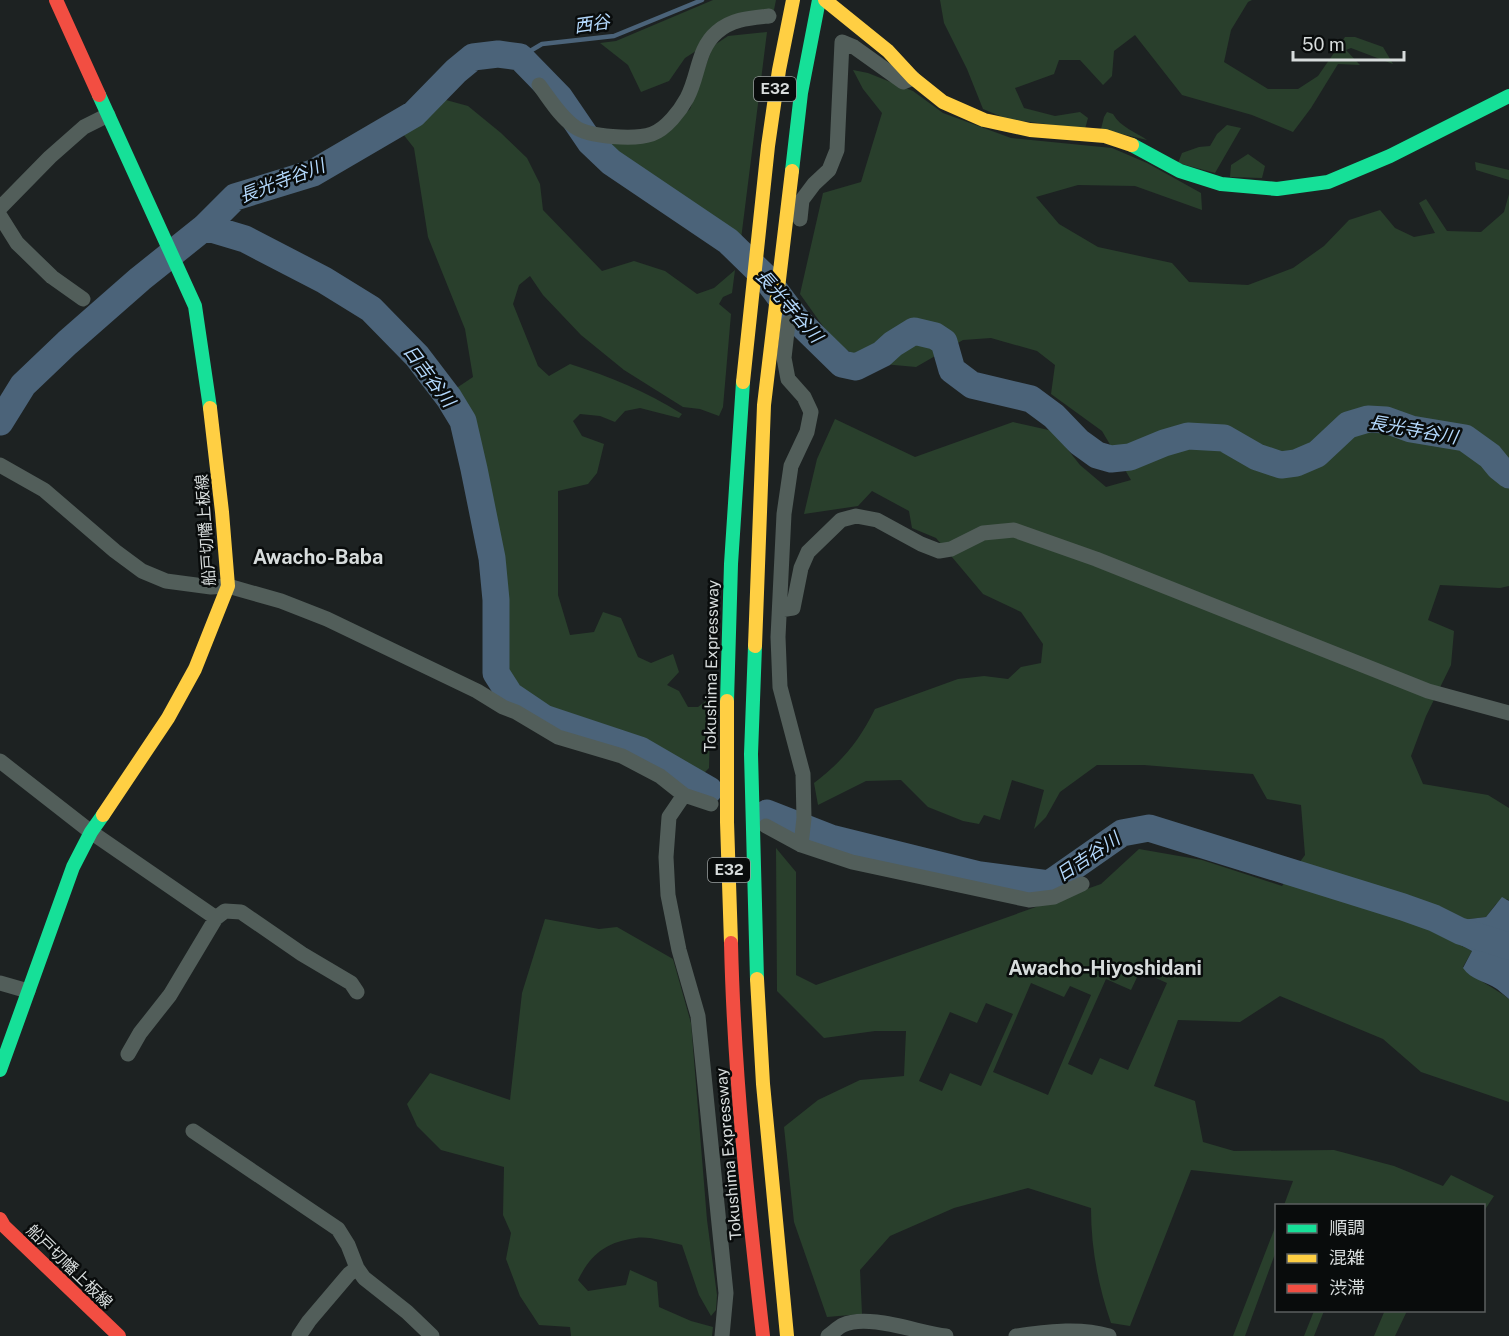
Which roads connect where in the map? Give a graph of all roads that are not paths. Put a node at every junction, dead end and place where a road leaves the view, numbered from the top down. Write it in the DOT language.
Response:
graph roads {
  1 [pos="56,0"];
  2 [pos="793,0"];
  3 [pos="819,0"];
  4 [pos="825,0"];
  5 [pos="769,16"];
  6 [pos="913,78"];
  7 [pos="538,85"];
  8 [pos="1509,96"];
  9 [pos="108,115"];
  10 [pos="0,208"];
  11 [pos="0,216"];
  12 [pos="83,299"];
  13 [pos="0,465"];
  14 [pos="228,586"];
  15 [pos="780,610"];
  16 [pos="1509,713"];
  17 [pos="0,761"];
  18 [pos="684,795"];
  19 [pos="711,804"];
  20 [pos="766,826"];
  21 [pos="91,831"];
  22 [pos="802,840"];
  23 [pos="1082,884"];
  24 [pos="216,918"];
  25 [pos="0,983"];
  26 [pos="28,991"];
  27 [pos="357,992"];
  28 [pos="128,1054"];
  29 [pos="0,1070"];
  30 [pos="193,1131"];
  31 [pos="1,1227"];
  32 [pos="357,1268"];
  33 [pos="119,1336"];
  34 [pos="299,1336"];
  35 [pos="432,1336"];
  36 [pos="722,1336"];
  37 [pos="763,1336"];
  38 [pos="787,1336"];
  39 [pos="828,1336"];
  40 [pos="946,1336"];
  41 [pos="1016,1336"];
  42 [pos="1109,1336"];
  1 -- 9 [label="main road, 船戸切幡上板線"];
  2 -- 37 [label="main road, Tokushima Expressway / E32"];
  3 -- 38 [label="main road, E32"];
  4 -- 6 [label="main road"];
  5 -- 7 [label="street"];
  6 -- 8 [label="main road"];
  6 -- 15 [label="street"];
  9 -- 10 [label="street"];
  9 -- 14 [label="main road, 船戸切幡上板線"];
  11 -- 12 [label="street"];
  13 -- 14 [label="street"];
  14 -- 18 [label="street"];
  14 -- 21 [label="main road, 船戸切幡上板線"];
  15 -- 16 [label="street"];
  15 -- 22 [label="street"];
  17 -- 21 [label="street"];
  18 -- 19 [label="street"];
  18 -- 36 [label="street"];
  20 -- 22 [label="street"];
  21 -- 24 [label="street"];
  21 -- 26 [label="main road, 船戸切幡上板線"];
  22 -- 23 [label="street"];
  24 -- 27 [label="street"];
  24 -- 28 [label="street"];
  25 -- 26 [label="street"];
  26 -- 29 [label="main road, 船戸切幡上板線"];
  30 -- 32 [label="street"];
  31 -- 33 [label="main road, 船戸切幡上板線"];
  32 -- 34 [label="street"];
  32 -- 35 [label="street"];
  39 -- 40 [label="street"];
  41 -- 42 [label="street"];
}
